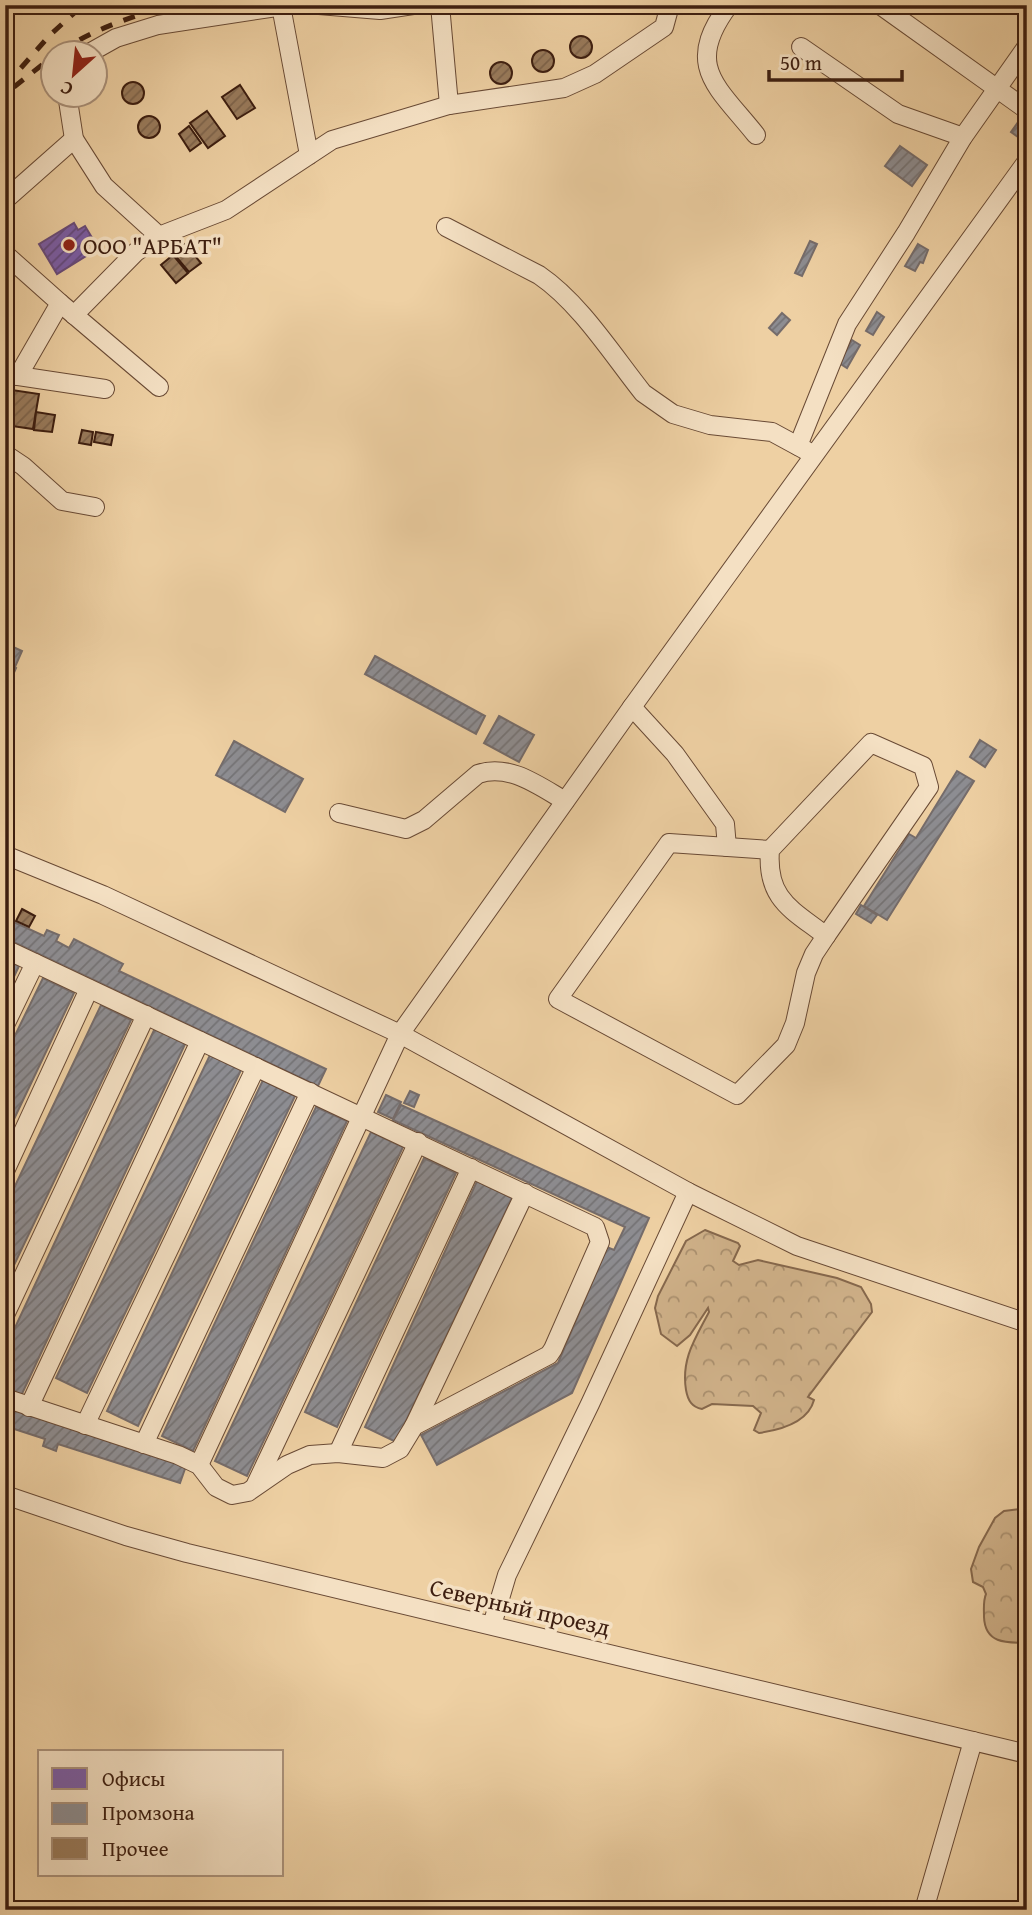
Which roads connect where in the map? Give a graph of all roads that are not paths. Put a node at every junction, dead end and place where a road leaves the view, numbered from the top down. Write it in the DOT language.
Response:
graph roads {
  1 [pos="319,5"];
  2 [pos="414,5"];
  3 [pos="440,5"];
  4 [pos="670,5"];
  5 [pos="729,5"];
  6 [pos="880,5"];
  7 [pos="286,6"];
  8 [pos="108,43"];
  9 [pos="1027,46"];
  10 [pos="802,47"];
  11 [pos="997,89"];
  12 [pos="449,105"];
  13 [pos="69,108"];
  14 [pos="1027,110"];
  15 [pos="756,135"];
  16 [pos="963,137"];
  17 [pos="74,139"];
  18 [pos="309,155"];
  19 [pos="1027,161"];
  20 [pos="5,200"];
  21 [pos="446,227"];
  22 [pos="159,236"];
  23 [pos="5,254"];
  24 [pos="67,309"];
  25 [pos="11,375"];
  26 [pos="159,387"];
  27 [pos="105,389"];
  28 [pos="797,446"];
  29 [pos="5,454"];
  30 [pos="814,456"];
  31 [pos="95,507"];
  32 [pos="632,707"];
  33 [pos="565,801"];
  34 [pos="339,813"];
  35 [pos="727,847"];
  36 [pos="770,850"];
  37 [pos="5,855"];
  38 [pos="826,936"];
  39 [pos="5,949"];
  40 [pos="35,963"];
  41 [pos="89,989"];
  42 [pos="146,1015"];
  43 [pos="5,1026"];
  44 [pos="400,1034"];
  45 [pos="200,1041"];
  46 [pos="256,1067"];
  47 [pos="310,1092"];
  48 [pos="362,1116"];
  49 [pos="418,1142"];
  50 [pos="471,1168"];
  51 [pos="5,1171"];
  52 [pos="688,1192"];
  53 [pos="525,1193"];
  54 [pos="5,1315"];
  55 [pos="1027,1323"];
  56 [pos="5,1398"];
  57 [pos="29,1407"];
  58 [pos="85,1425"];
  59 [pos="414,1426"];
  60 [pos="144,1444"];
  61 [pos="338,1453"];
  62 [pos="199,1465"];
  63 [pos="255,1487"];
  64 [pos="5,1495"];
  65 [pos="492,1625"];
  66 [pos="973,1741"];
  67 [pos="1027,1754"];
  68 [pos="924,1910"];
  1 -- 2 [label="street"];
  3 -- 12 [label="street"];
  4 -- 12 [label="street"];
  5 -- 15 [label="street"];
  6 -- 11 [label="street"];
  7 -- 8 [label="street"];
  7 -- 18 [label="street"];
  9 -- 11 [label="street"];
  10 -- 16 [label="street"];
  11 -- 14 [label="street"];
  11 -- 16 [label="street"];
  12 -- 18 [label="street"];
  13 -- 17 [label="street"];
  16 -- 28 [label="street"];
  17 -- 20 [label="street"];
  17 -- 22 [label="street"];
  18 -- 22 [label="street"];
  19 -- 30 [label="street"];
  21 -- 28 [label="street"];
  22 -- 24 [label="street"];
  23 -- 24 [label="street"];
  24 -- 25 [label="street"];
  24 -- 26 [label="street"];
  25 -- 27 [label="street"];
  28 -- 30 [label="street"];
  29 -- 31 [label="street"];
  30 -- 32 [label="street"];
  32 -- 33 [label="street"];
  32 -- 35 [label="street"];
  33 -- 34 [label="street"];
  33 -- 44 [label="street"];
  35 -- 36 [label="street"];
  35 -- 38 [label="street"];
  36 -- 38 [label="street"];
  36 -- 38 [label="street"];
  37 -- 44 [label="street"];
  39 -- 40 [label="street"];
  40 -- 41 [label="street"];
  40 -- 43 [label="street"];
  41 -- 42 [label="street"];
  41 -- 51 [label="street"];
  42 -- 45 [label="street"];
  42 -- 54 [label="street"];
  44 -- 48 [label="street"];
  44 -- 52 [label="street"];
  45 -- 46 [label="street"];
  45 -- 57 [label="street"];
  46 -- 47 [label="street"];
  46 -- 58 [label="street"];
  47 -- 48 [label="street"];
  47 -- 60 [label="street"];
  48 -- 49 [label="street"];
  48 -- 62 [label="street"];
  49 -- 50 [label="street"];
  49 -- 63 [label="street"];
  50 -- 53 [label="street"];
  50 -- 61 [label="street"];
  52 -- 55 [label="street"];
  52 -- 65 [label="street"];
  53 -- 59 [label="street"];
  53 -- 59 [label="street"];
  56 -- 57 [label="street"];
  57 -- 58 [label="street"];
  58 -- 60 [label="street"];
  59 -- 61 [label="street"];
  60 -- 62 [label="street"];
  61 -- 63 [label="street"];
  62 -- 63 [label="street"];
  64 -- 65 [label="street, Северный проезд"];
  65 -- 66 [label="street, Северный проезд"];
  66 -- 67 [label="street, Северный проезд"];
  66 -- 68 [label="street"];
}
